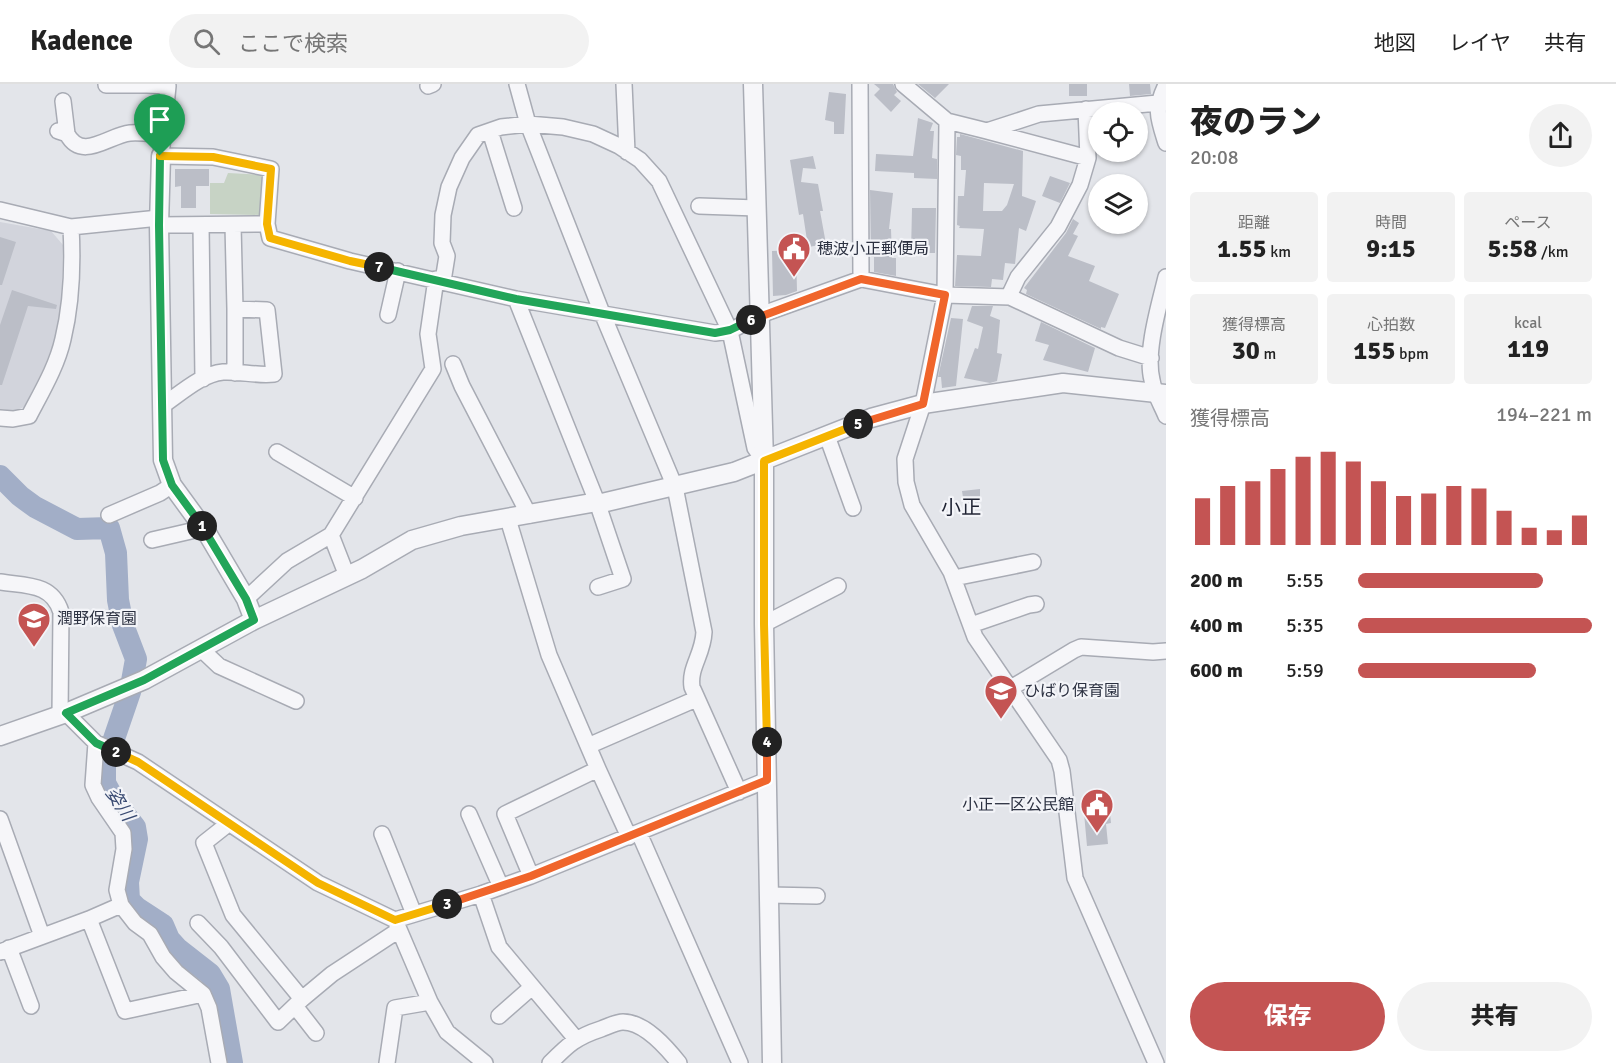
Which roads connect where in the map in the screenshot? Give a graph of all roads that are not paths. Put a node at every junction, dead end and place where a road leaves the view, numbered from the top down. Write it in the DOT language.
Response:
graph roads {
  1 [pos="517,84"];
  2 [pos="624,84"];
  3 [pos="753,84"];
  4 [pos="860,84"];
  5 [pos="903,84"];
  6 [pos="106,85"];
  7 [pos="147,85"];
  8 [pos="1166,85"];
  9 [pos="63,101"];
  10 [pos="1158,104"];
  11 [pos="1086,109"];
  12 [pos="947,121"];
  13 [pos="528,124"];
  14 [pos="490,131"];
  15 [pos="987,131"];
  16 [pos="163,135"];
  17 [pos="1166,142"];
  18 [pos="627,152"];
  19 [pos="160,156"];
  20 [pos="1088,158"];
  21 [pos="699,206"];
  22 [pos="514,208"];
  23 [pos="757,208"];
  24 [pos="0,210"];
  25 [pos="159,222"];
  26 [pos="267,224"];
  27 [pos="201,225"];
  28 [pos="233,225"];
  29 [pos="71,226"];
  30 [pos="398,271"];
  31 [pos="1166,277"];
  32 [pos="861,279"];
  33 [pos="440,280"];
  34 [pos="945,295"];
  35 [pos="1009,296"];
  36 [pos="516,299"];
  37 [pos="235,309"];
  38 [pos="602,313"];
  39 [pos="388,315"];
  40 [pos="760,315"];
  41 [pos="730,330"];
  42 [pos="1151,358"];
  43 [pos="453,364"];
  44 [pos="235,373"];
  45 [pos="203,379"];
  46 [pos="1161,394"];
  47 [pos="923,404"];
  48 [pos="162,406"];
  49 [pos="1166,416"];
  50 [pos="0,418"];
  51 [pos="827,436"];
  52 [pos="278,452"];
  53 [pos="764,461"];
  54 [pos="172,485"];
  55 [pos="675,487"];
  56 [pos="355,498"];
  57 [pos="597,502"];
  58 [pos="853,508"];
  59 [pos="109,515"];
  60 [pos="529,515"];
  61 [pos="508,519"];
  62 [pos="204,528"];
  63 [pos="331,535"];
  64 [pos="152,540"];
  65 [pos="1033,562"];
  66 [pos="347,576"];
  67 [pos="954,578"];
  68 [pos="0,582"];
  69 [pos="838,586"];
  70 [pos="598,587"];
  71 [pos="246,599"];
  72 [pos="1035,604"];
  73 [pos="254,620"];
  74 [pos="764,624"];
  75 [pos="970,625"];
  76 [pos="201,649"];
  77 [pos="1166,651"];
  78 [pos="1011,688"];
  79 [pos="696,699"];
  80 [pos="296,701"];
  81 [pos="63,714"];
  82 [pos="0,736"];
  83 [pos="96,743"];
  84 [pos="588,746"];
  85 [pos="598,769"];
  86 [pos="767,780"];
  87 [pos="738,792"];
  88 [pos="469,814"];
  89 [pos="0,819"];
  90 [pos="228,824"];
  91 [pos="382,834"];
  92 [pos="634,835"];
  93 [pos="531,876"];
  94 [pos="501,887"];
  95 [pos="481,894"];
  96 [pos="769,895"];
  97 [pos="817,896"];
  98 [pos="121,905"];
  99 [pos="414,914"];
  100 [pos="89,919"];
  101 [pos="198,924"];
  102 [pos="397,925"];
  103 [pos="42,936"];
  104 [pos="2,951"];
  105 [pos="532,987"];
  106 [pos="203,994"];
  107 [pos="299,1002"];
  108 [pos="430,1002"];
  109 [pos="31,1006"];
  110 [pos="499,1016"];
  111 [pos="316,1033"];
  112 [pos="576,1039"];
  113 [pos="219,1063"];
  114 [pos="387,1063"];
  115 [pos="484,1063"];
  116 [pos="550,1063"];
  117 [pos="679,1063"];
  118 [pos="740,1063"];
  119 [pos="772,1063"];
  120 [pos="1156,1063"];
  1 -- 13 [label="street"];
  2 -- 18 [label="street"];
  3 -- 23 [label="street"];
  4 -- 32 [label="street"];
  5 -- 12 [label="street"];
  6 -- 7 [label="street"];
  7 -- 16 [label="street"];
  8 -- 10 [label="street"];
  9 -- 16 [label="street"];
  10 -- 11 [label="street"];
  10 -- 17 [label="street"];
  11 -- 15 [label="street"];
  11 -- 20 [label="street"];
  12 -- 15 [label="street"];
  12 -- 34 [label="street"];
  13 -- 14 [label="street"];
  13 -- 18 [label="street"];
  13 -- 38 [label="street"];
  14 -- 22 [label="street"];
  14 -- 33 [label="street"];
  15 -- 20 [label="street"];
  16 -- 19 [label="street"];
  18 -- 41 [label="street"];
  19 -- 25 [label="street"];
  19 -- 26 [label="street"];
  20 -- 35 [label="street"];
  21 -- 23 [label="street"];
  23 -- 40 [label="street"];
  24 -- 29 [label="street"];
  25 -- 27 [label="street"];
  25 -- 29 [label="street"];
  25 -- 48 [label="street"];
  26 -- 28 [label="street"];
  26 -- 30 [label="street"];
  27 -- 28 [label="street"];
  27 -- 45 [label="street"];
  28 -- 37 [label="street"];
  29 -- 50 [label="street"];
  30 -- 33 [label="street"];
  30 -- 39 [label="street"];
  31 -- 42 [label="street"];
  32 -- 34 [label="street"];
  32 -- 40 [label="street"];
  33 -- 36 [label="street"];
  33 -- 56 [label="street"];
  34 -- 35 [label="street"];
  34 -- 47 [label="street"];
  35 -- 42 [label="street"];
  36 -- 38 [label="street"];
  36 -- 57 [label="street"];
  37 -- 44 [label="street"];
  37 -- 44 [label="street"];
  38 -- 41 [label="street"];
  38 -- 55 [label="street"];
  40 -- 41 [label="street"];
  40 -- 53 [label="street"];
  41 -- 53 [label="street"];
  42 -- 46 [label="street"];
  43 -- 60 [label="street"];
  44 -- 45 [label="street"];
  45 -- 48 [label="street"];
  46 -- 47 [label="street"];
  46 -- 49 [label="street"];
  47 -- 51 [label="street"];
  47 -- 67 [label="street"];
  48 -- 54 [label="street"];
  51 -- 53 [label="street"];
  51 -- 58 [label="street"];
  52 -- 56 [label="street"];
  53 -- 55 [label="street"];
  53 -- 74 [label="street"];
  54 -- 59 [label="street"];
  54 -- 62 [label="street"];
  55 -- 57 [label="street"];
  55 -- 79 [label="street"];
  56 -- 63 [label="street"];
  57 -- 60 [label="street"];
  57 -- 70 [label="street"];
  60 -- 61 [label="street"];
  61 -- 66 [label="street"];
  61 -- 84 [label="street"];
  62 -- 64 [label="street"];
  62 -- 71 [label="street"];
  63 -- 66 [label="street"];
  63 -- 71 [label="street"];
  65 -- 67 [label="street"];
  66 -- 73 [label="street"];
  67 -- 75 [label="street"];
  68 -- 81 [label="street"];
  69 -- 74 [label="street"];
  71 -- 73 [label="street"];
  72 -- 75 [label="street"];
  73 -- 76 [label="street"];
  74 -- 86 [label="street"];
  75 -- 78 [label="street"];
  76 -- 80 [label="street"];
  76 -- 81 [label="street"];
  77 -- 78 [label="street"];
  78 -- 120 [label="street"];
  79 -- 84 [label="street"];
  79 -- 87 [label="street"];
  81 -- 82 [label="street"];
  81 -- 83 [label="street"];
  83 -- 90 [label="street"];
  83 -- 98 [label="street"];
  84 -- 85 [label="street"];
  85 -- 92 [label="street"];
  85 -- 93 [label="street"];
  86 -- 87 [label="street"];
  86 -- 96 [label="street"];
  87 -- 92 [label="street"];
  88 -- 94 [label="street"];
  89 -- 103 [label="street"];
  90 -- 102 [label="street"];
  90 -- 107 [label="street"];
  91 -- 99 [label="street"];
  92 -- 93 [label="street"];
  92 -- 118 [label="street"];
  93 -- 94 [label="street"];
  94 -- 95 [label="street"];
  95 -- 99 [label="street"];
  95 -- 105 [label="street"];
  96 -- 97 [label="street"];
  96 -- 119 [label="street"];
  98 -- 100 [label="street"];
  98 -- 106 [label="street"];
  99 -- 102 [label="street"];
  100 -- 103 [label="street"];
  100 -- 106 [label="street"];
  101 -- 107 [label="street"];
  102 -- 107 [label="street"];
  102 -- 108 [label="street"];
  103 -- 104 [label="street"];
  104 -- 109 [label="street"];
  105 -- 110 [label="street"];
  105 -- 112 [label="street"];
  106 -- 113 [label="street"];
  107 -- 111 [label="street"];
  108 -- 114 [label="street"];
  108 -- 115 [label="street"];
  112 -- 116 [label="street"];
  112 -- 117 [label="street"];
}
